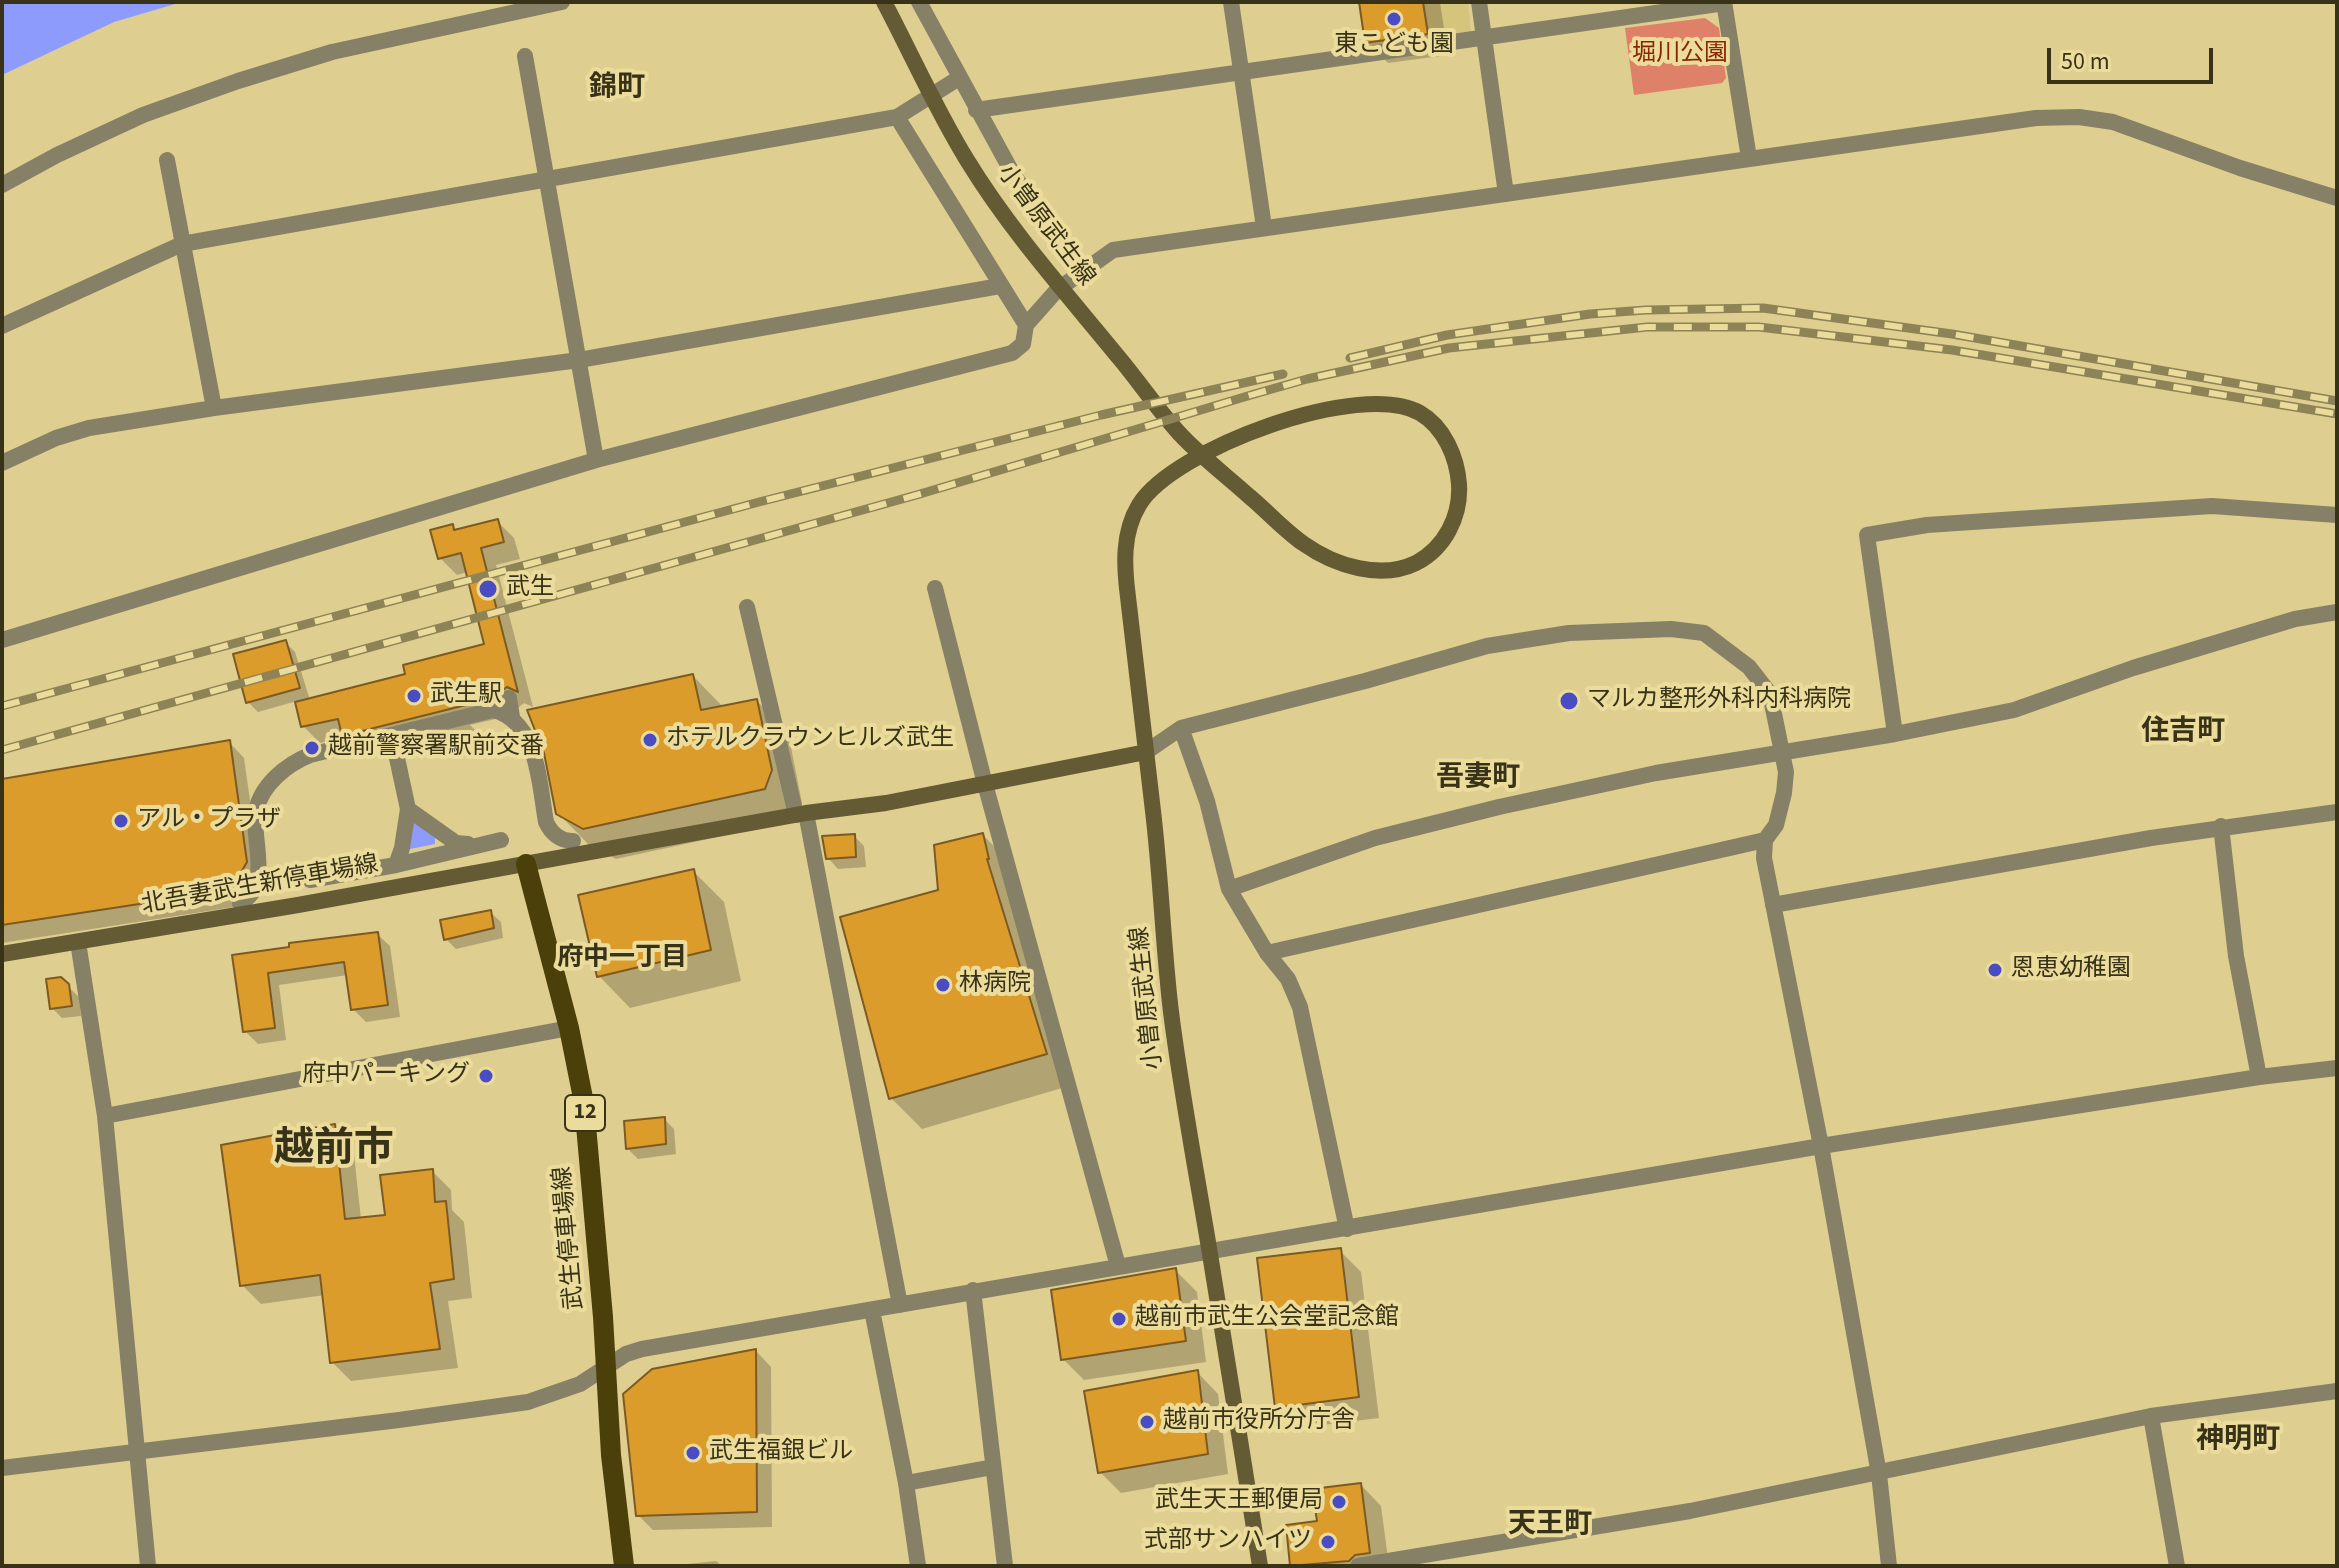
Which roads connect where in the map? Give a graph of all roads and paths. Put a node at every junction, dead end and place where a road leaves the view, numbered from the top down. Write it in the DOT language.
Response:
graph roads {
  1 [pos="562,2"];
  2 [pos="884,2"];
  3 [pos="919,2"];
  4 [pos="1231,2"];
  5 [pos="1479,2"];
  6 [pos="1724,3"];
  7 [pos="1484,38"];
  8 [pos="525,56"];
  9 [pos="1242,73"];
  10 [pos="959,78"];
  11 [pos="932,96"];
  12 [pos="976,110"];
  13 [pos="897,117"];
  14 [pos="1749,158"];
  15 [pos="167,160"];
  16 [pos="548,178"];
  17 [pos="2,185"];
  18 [pos="1506,194"];
  19 [pos="2337,198"];
  20 [pos="1264,227"];
  21 [pos="182,244"];
  22 [pos="1081,274"];
  23 [pos="1000,286"];
  24 [pos="1026,325"];
  25 [pos="2,326"];
  26 [pos="579,360"];
  27 [pos="214,408"];
  28 [pos="596,460"];
  29 [pos="2,463"];
  30 [pos="2337,515"];
  31 [pos="935,588"];
  32 [pos="747,607"];
  33 [pos="2337,612"];
  34 [pos="2,640"];
  35 [pos="509,698"];
  36 [pos="512,717"];
  37 [pos="1181,728"];
  38 [pos="1895,734"];
  39 [pos="392,735"];
  40 [pos="1781,751"];
  41 [pos="1146,752"];
  42 [pos="985,784"];
  43 [pos="408,809"];
  44 [pos="2337,812"];
  45 [pos="801,814"];
  46 [pos="2221,826"];
  47 [pos="501,840"];
  48 [pos="1765,840"];
  49 [pos="573,841"];
  50 [pos="474,845"];
  51 [pos="526,864"];
  52 [pos="396,865"];
  53 [pos="310,880"];
  54 [pos="1229,889"];
  55 [pos="240,903"];
  56 [pos="1773,905"];
  57 [pos="78,942"];
  58 [pos="1267,953"];
  59 [pos="2,954"];
  60 [pos="569,1028"];
  61 [pos="2337,1068"];
  62 [pos="2259,1077"];
  63 [pos="105,1116"];
  64 [pos="1821,1146"];
  65 [pos="1347,1229"];
  66 [pos="1210,1250"];
  67 [pos="1118,1266"];
  68 [pos="973,1290"];
  69 [pos="900,1305"];
  70 [pos="872,1310"];
  71 [pos="606,1368"];
  72 [pos="2337,1391"];
  73 [pos="2151,1416"];
  74 [pos="138,1451"];
  75 [pos="993,1467"];
  76 [pos="2,1468"];
  77 [pos="1879,1474"];
  78 [pos="906,1483"];
  79 [pos="148,1566"];
  80 [pos="624,1566"];
  81 [pos="918,1566"];
  82 [pos="1005,1566"];
  83 [pos="1260,1566"];
  84 [pos="1358,1566"];
  85 [pos="1889,1566"];
  86 [pos="2177,1566"];
  1 -- 17 [label="street"];
  2 -- 11 [label="main road, 小曽原武生線"];
  3 -- 10 [label="street"];
  4 -- 9 [label="street"];
  5 -- 7 [label="street"];
  6 -- 7 [label="street"];
  6 -- 14 [label="street"];
  7 -- 9 [label="street"];
  7 -- 18 [label="street"];
  8 -- 16 [label="street"];
  9 -- 12 [label="street"];
  9 -- 20 [label="street"];
  10 -- 11 [label="street"];
  10 -- 12 [label="street"];
  11 -- 13 [label="street"];
  11 -- 41 [label="main road, 小曽原武生線"];
  12 -- 22 [label="street"];
  13 -- 16 [label="street"];
  13 -- 23 [label="street"];
  14 -- 18 [label="street"];
  14 -- 19 [label="street"];
  15 -- 21 [label="street"];
  16 -- 21 [label="street"];
  16 -- 26 [label="street"];
  18 -- 20 [label="street"];
  20 -- 22 [label="street"];
  21 -- 25 [label="street"];
  21 -- 27 [label="street"];
  22 -- 24 [label="street"];
  23 -- 24 [label="street"];
  23 -- 26 [label="street"];
  24 -- 28 [label="street"];
  26 -- 27 [label="street"];
  26 -- 28 [label="street"];
  27 -- 29 [label="street"];
  28 -- 34 [label="street"];
  30 -- 38 [label="street"];
  31 -- 42 [label="street"];
  32 -- 45 [label="street"];
  33 -- 38 [label="street"];
  35 -- 36 [label="street"];
  36 -- 39 [label="street"];
  36 -- 49 [label="street"];
  37 -- 40 [label="street"];
  37 -- 41 [label="street"];
  37 -- 54 [label="street"];
  38 -- 40 [label="street"];
  39 -- 43 [label="street"];
  39 -- 55 [label="street"];
  40 -- 48 [label="street"];
  40 -- 54 [label="street"];
  41 -- 42 [label="main road, 北吾妻武生新停車場線"];
  41 -- 66 [label="main road, 小曽原武生線"];
  42 -- 45 [label="main road, 北吾妻武生新停車場線"];
  42 -- 67 [label="street"];
  43 -- 50 [label="street"];
  43 -- 52 [label="street"];
  44 -- 46 [label="street"];
  45 -- 51 [label="main road, 北吾妻武生新停車場線"];
  45 -- 69 [label="street"];
  46 -- 56 [label="street"];
  46 -- 62 [label="street"];
  47 -- 50 [label="street"];
  48 -- 56 [label="street"];
  48 -- 58 [label="street"];
  50 -- 52 [label="street"];
  51 -- 57 [label="main road, 北吾妻武生新停車場線"];
  51 -- 60 [label="main road, 武生停車場線 / 12"];
  52 -- 53 [label="street"];
  54 -- 58 [label="street"];
  56 -- 64 [label="street"];
  57 -- 59 [label="main road, 北吾妻武生新停車場線"];
  57 -- 63 [label="street"];
  58 -- 65 [label="street"];
  60 -- 63 [label="street"];
  60 -- 71 [label="main road, 武生停車場線 / 12"];
  61 -- 62 [label="street"];
  62 -- 64 [label="street"];
  63 -- 74 [label="street"];
  64 -- 65 [label="street"];
  64 -- 77 [label="street"];
  65 -- 66 [label="street"];
  66 -- 67 [label="street"];
  66 -- 83 [label="main road, 小曽原武生線"];
  67 -- 68 [label="street"];
  68 -- 69 [label="street"];
  68 -- 75 [label="street"];
  69 -- 70 [label="street"];
  70 -- 71 [label="street"];
  70 -- 78 [label="street"];
  71 -- 74 [label="street"];
  71 -- 80 [label="main road, 武生停車場線 / 12"];
  72 -- 73 [label="street"];
  73 -- 77 [label="street"];
  73 -- 86 [label="street"];
  74 -- 76 [label="street"];
  74 -- 79 [label="street"];
  75 -- 78 [label="street"];
  75 -- 82 [label="street"];
  77 -- 84 [label="street"];
  77 -- 85 [label="street"];
  78 -- 81 [label="street"];
}
